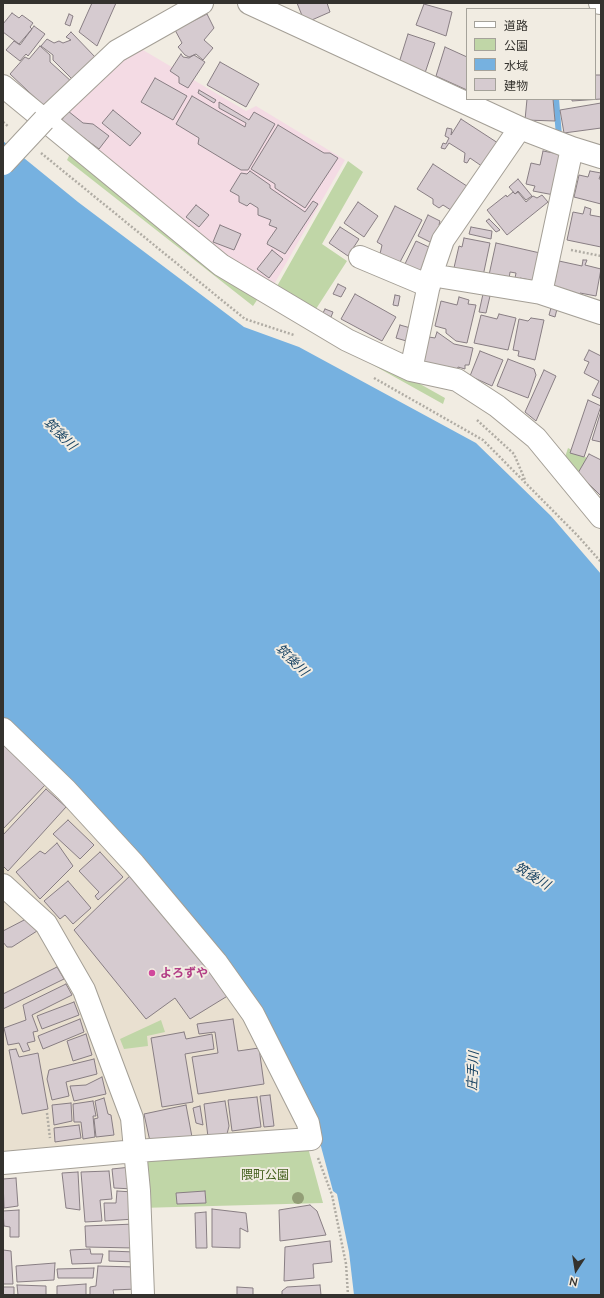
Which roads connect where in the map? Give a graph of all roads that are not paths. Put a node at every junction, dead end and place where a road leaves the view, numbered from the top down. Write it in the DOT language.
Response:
graph roads {
  1 [pos="202,3"];
  2 [pos="249,3"];
  3 [pos="3,86"];
  4 [pos="44,120"];
  5 [pos="520,128"];
  6 [pos="572,148"];
  7 [pos="601,157"];
  8 [pos="3,164"];
  9 [pos="360,257"];
  10 [pos="430,281"];
  11 [pos="541,293"];
  12 [pos="601,313"];
  13 [pos="412,370"];
  14 [pos="601,517"];
  15 [pos="3,729"];
  16 [pos="3,885"];
  17 [pos="136,1151"];
  18 [pos="3,1163"];
  19 [pos="143,1295"];
  1 -- 4 [label="street"];
  2 -- 5 [label="street"];
  3 -- 4 [label="street"];
  4 -- 8 [label="street, bridge"];
  4 -- 13 [label="street"];
  5 -- 6 [label="street"];
  5 -- 10 [label="street"];
  6 -- 7 [label="street"];
  6 -- 11 [label="street"];
  9 -- 10 [label="street"];
  10 -- 11 [label="street"];
  10 -- 13 [label="street"];
  11 -- 12 [label="street"];
  13 -- 14 [label="street"];
  15 -- 17 [label="street"];
  16 -- 17 [label="street"];
  17 -- 18 [label="street"];
  17 -- 19 [label="street"];
}
